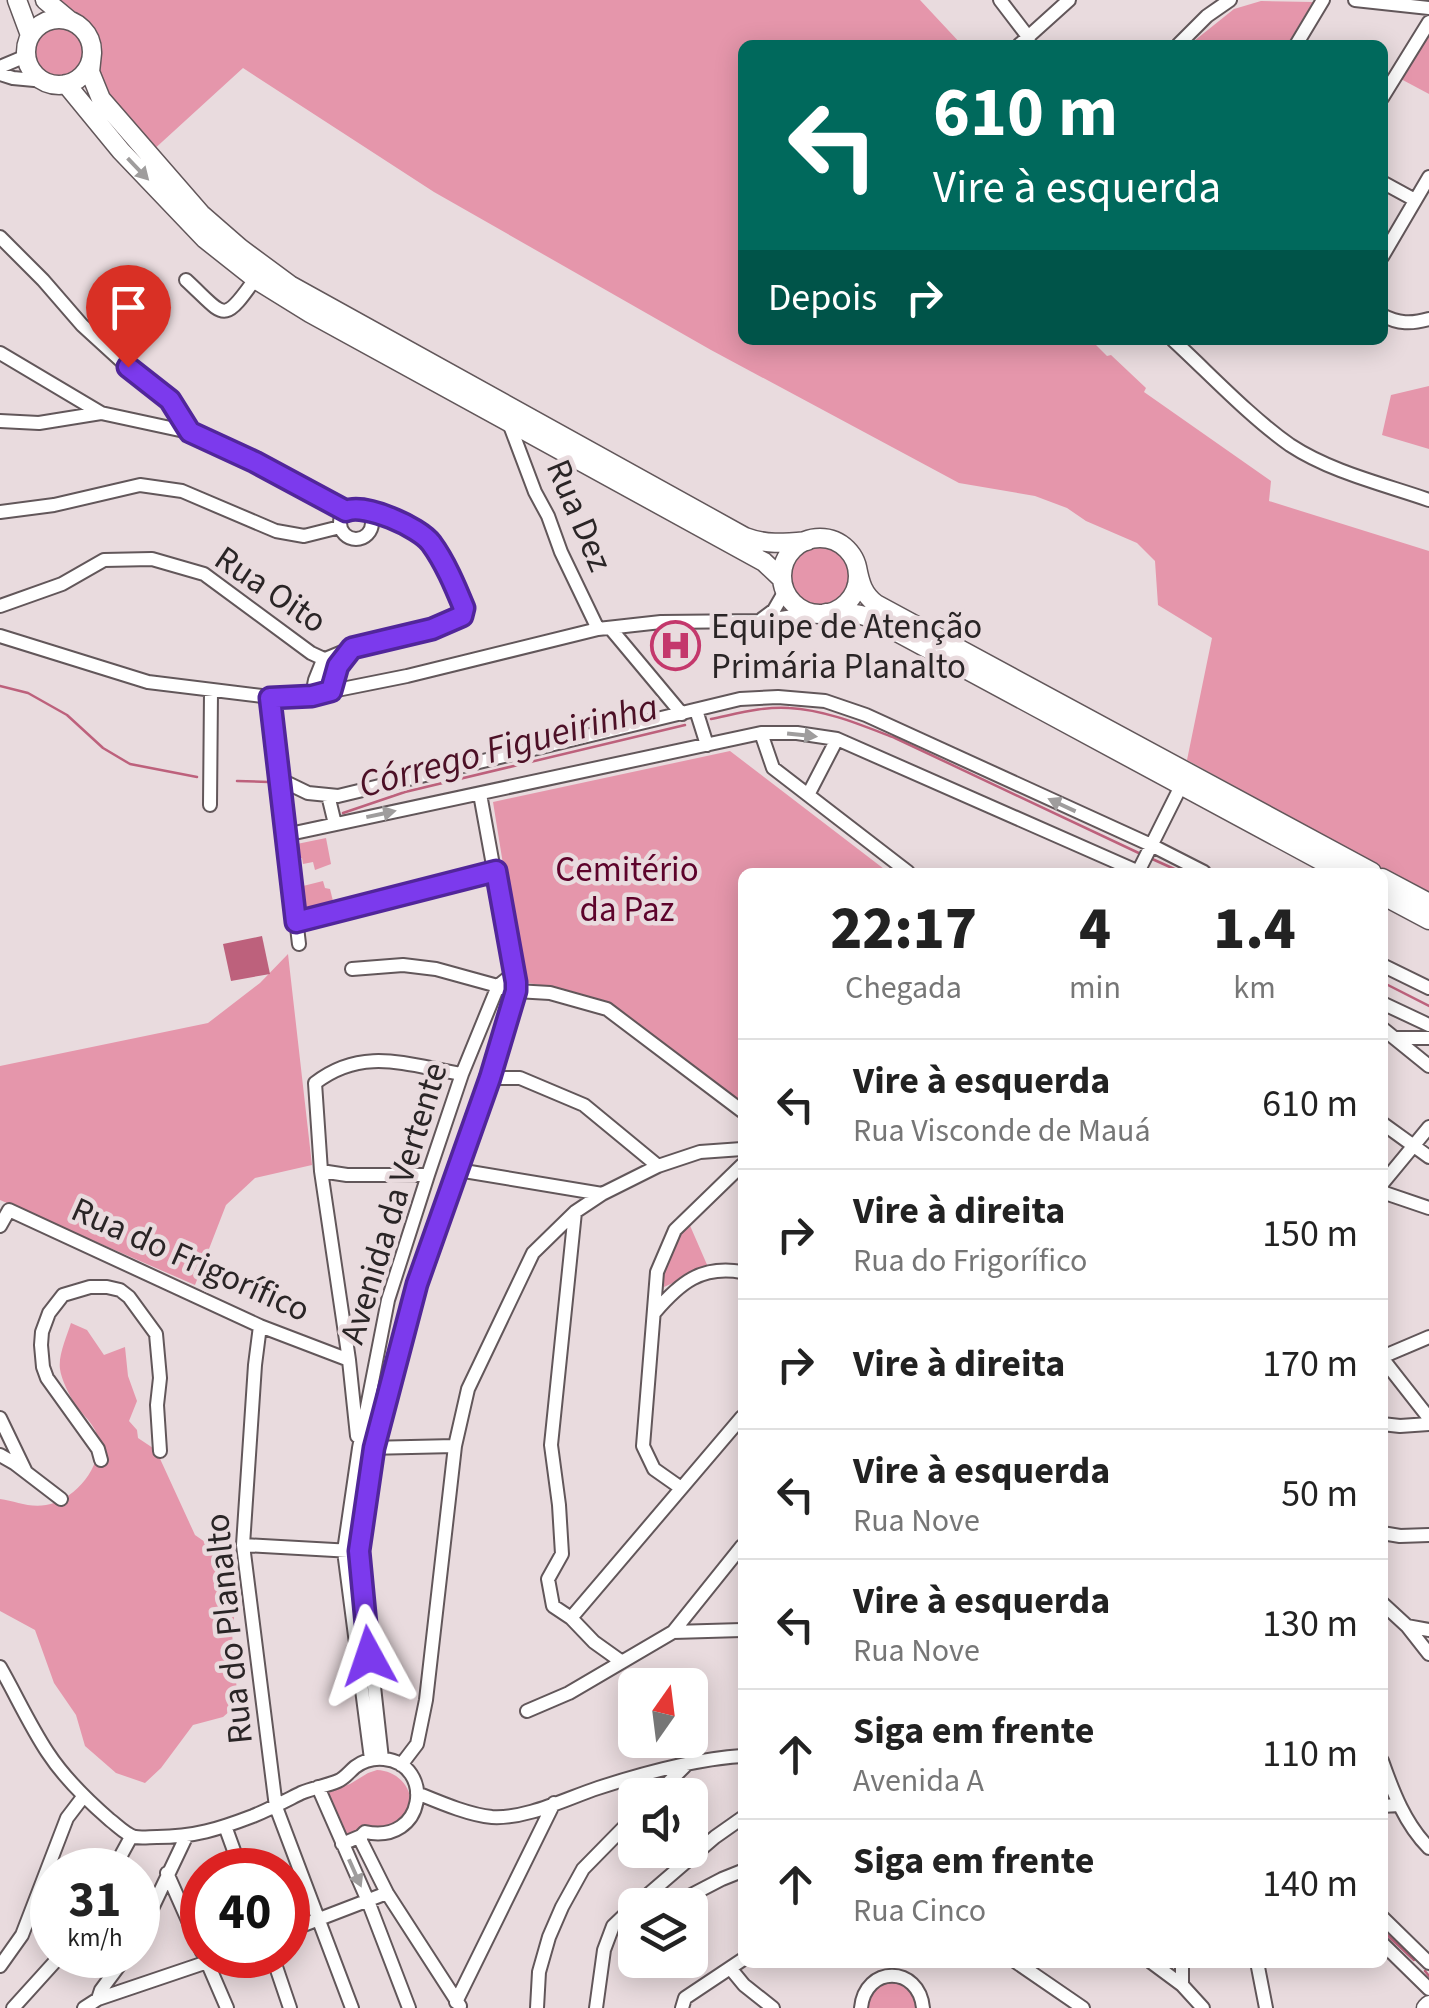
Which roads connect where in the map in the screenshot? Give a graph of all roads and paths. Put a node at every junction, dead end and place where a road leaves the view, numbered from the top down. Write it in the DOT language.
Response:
graph roads {
  1 [pos="17,0"];
  2 [pos="46,0"];
  3 [pos="1000,0"];
  4 [pos="1069,0"];
  5 [pos="1230,0"];
  6 [pos="1322,0"];
  7 [pos="1355,0"];
  8 [pos="1429,8"];
  9 [pos="68,20"];
  10 [pos="1429,22"];
  11 [pos="30,35"];
  12 [pos="1023,40"];
  13 [pos="1025,40"];
  14 [pos="1183,40"];
  15 [pos="1299,40"];
  16 [pos="92,53"];
  17 [pos="26,56"];
  18 [pos="0,71"];
  19 [pos="44,81"];
  20 [pos="66,84"];
  21 [pos="1388,88"];
  22 [pos="1429,177"];
  23 [pos="1388,185"];
  24 [pos="1416,200"];
  25 [pos="0,237"];
  26 [pos="1388,247"];
  27 [pos="255,278"];
  28 [pos="186,280"];
  29 [pos="1388,317"];
  30 [pos="1429,320"];
  31 [pos="1178,345"];
  32 [pos="0,353"];
  33 [pos="101,413"];
  34 [pos="0,421"];
  35 [pos="509,423"];
  36 [pos="190,432"];
  37 [pos="1429,500"];
  38 [pos="363,510"];
  39 [pos="346,511"];
  40 [pos="0,512"];
  41 [pos="340,527"];
  42 [pos="807,540"];
  43 [pos="857,566"];
  44 [pos="784,585"];
  45 [pos="0,606"];
  46 [pos="820,613"];
  47 [pos="760,621"];
  48 [pos="605,629"];
  49 [pos="0,636"];
  50 [pos="352,648"];
  51 [pos="323,660"];
  52 [pos="338,666"];
  53 [pos="331,691"];
  54 [pos="211,692"];
  55 [pos="312,696"];
  56 [pos="270,698"];
  57 [pos="690,712"];
  58 [pos="761,733"];
  59 [pos="836,739"];
  60 [pos="707,744"];
  61 [pos="279,779"];
  62 [pos="1182,786"];
  63 [pos="480,794"];
  64 [pos="328,795"];
  65 [pos="808,796"];
  66 [pos="210,806"];
  67 [pos="335,824"];
  68 [pos="285,834"];
  69 [pos="1151,846"];
  70 [pos="903,868"];
  71 [pos="1129,868"];
  72 [pos="1140,868"];
  73 [pos="1196,868"];
  74 [pos="1335,868"];
  75 [pos="1365,868"];
  76 [pos="496,871"];
  77 [pos="1388,881"];
  78 [pos="1388,898"];
  79 [pos="1429,903"];
  80 [pos="1429,920"];
  81 [pos="296,922"];
  82 [pos="299,944"];
  83 [pos="1388,967"];
  84 [pos="352,968"];
  85 [pos="514,973"];
  86 [pos="498,986"];
  87 [pos="1429,988"];
  88 [pos="516,991"];
  89 [pos="1388,1005"];
  90 [pos="1401,1013"];
  91 [pos="1388,1025"];
  92 [pos="1429,1025"];
  93 [pos="1388,1032"];
  94 [pos="1388,1033"];
  95 [pos="1429,1038"];
  96 [pos="1429,1066"];
  97 [pos="462,1074"];
  98 [pos="490,1078"];
  99 [pos="738,1108"];
  100 [pos="1388,1127"];
  101 [pos="1429,1127"];
  102 [pos="1416,1146"];
  103 [pos="738,1149"];
  104 [pos="1429,1156"];
  105 [pos="658,1166"];
  106 [pos="738,1169"];
  107 [pos="458,1170"];
  108 [pos="321,1171"];
  109 [pos="428,1174"];
  110 [pos="1388,1177"];
  111 [pos="602,1194"];
  112 [pos="1388,1194"];
  113 [pos="1429,1208"];
  114 [pos="576,1212"];
  115 [pos="0,1226"];
  116 [pos="132,1266"];
  117 [pos="738,1272"];
  118 [pos="120,1290"];
  119 [pos="655,1312"];
  120 [pos="260,1326"];
  121 [pos="1429,1337"];
  122 [pos="1388,1355"];
  123 [pos="349,1360"];
  124 [pos="1388,1366"];
  125 [pos="0,1418"];
  126 [pos="1429,1421"];
  127 [pos="738,1422"];
  128 [pos="1388,1425"];
  129 [pos="455,1446"];
  130 [pos="359,1448"];
  131 [pos="374,1448"];
  132 [pos="160,1451"];
  133 [pos="0,1455"];
  134 [pos="101,1460"];
  135 [pos="26,1472"];
  136 [pos="681,1488"];
  137 [pos="61,1499"];
  138 [pos="1388,1534"];
  139 [pos="1429,1534"];
  140 [pos="243,1544"];
  141 [pos="344,1551"];
  142 [pos="359,1551"];
  143 [pos="738,1551"];
  144 [pos="1388,1609"];
  145 [pos="571,1618"];
  146 [pos="1407,1626"];
  147 [pos="738,1630"];
  148 [pos="1429,1630"];
  149 [pos="673,1632"];
  150 [pos="1429,1654"];
  151 [pos="622,1662"];
  152 [pos="0,1667"];
  153 [pos="527,1712"];
  154 [pos="738,1757"];
  155 [pos="377,1759"];
  156 [pos="686,1764"];
  157 [pos="401,1765"];
  158 [pos="1388,1777"];
  159 [pos="672,1778"];
  160 [pos="318,1787"];
  161 [pos="417,1793"];
  162 [pos="83,1797"];
  163 [pos="554,1803"];
  164 [pos="1399,1805"];
  165 [pos="1388,1806"];
  166 [pos="276,1807"];
  167 [pos="738,1821"];
  168 [pos="225,1826"];
  169 [pos="618,1833"];
  170 [pos="361,1836"];
  171 [pos="132,1837"];
  172 [pos="186,1837"];
  173 [pos="342,1844"];
  174 [pos="126,1848"];
  175 [pos="233,1848"];
  176 [pos="1429,1848"];
  177 [pos="738,1872"];
  178 [pos="167,1873"];
  179 [pos="655,1888"];
  180 [pos="703,1888"];
  181 [pos="160,1889"];
  182 [pos="387,1893"];
  183 [pos="368,1901"];
  184 [pos="180,1902"];
  185 [pos="318,1918"];
  186 [pos="310,1921"];
  187 [pos="618,1921"];
  188 [pos="1388,1922"];
  189 [pos="618,1925"];
  190 [pos="613,1926"];
  191 [pos="1388,1948"];
  192 [pos="1426,1960"];
  193 [pos="736,1964"];
  194 [pos="0,1966"];
  195 [pos="180,1968"];
  196 [pos="1025,1968"];
  197 [pos="1159,1968"];
  198 [pos="1182,1968"];
  199 [pos="1258,1968"];
  200 [pos="895,1969"];
  201 [pos="1410,1972"];
  202 [pos="41,1978"];
  203 [pos="110,1978"];
  204 [pos="214,1978"];
  205 [pos="280,1978"];
  206 [pos="1182,1985"];
  207 [pos="1429,1989"];
  208 [pos="100,2004"];
  209 [pos="458,2005"];
  210 [pos="13,2008"];
  211 [pos="84,2008"];
  212 [pos="226,2008"];
  213 [pos="290,2008"];
  214 [pos="352,2008"];
  215 [pos="409,2008"];
  216 [pos="537,2008"];
  217 [pos="596,2008"];
  218 [pos="682,2008"];
  219 [pos="773,2008"];
  220 [pos="860,2008"];
  221 [pos="922,2008"];
  222 [pos="1083,2008"];
  223 [pos="1203,2008"];
  224 [pos="1266,2008"];
  1 -- 11 [label="main road"];
  2 -- 9 [label="main road"];
  3 -- 12 [label="street"];
  4 -- 13 [label="street"];
  5 -- 14 [label="street"];
  6 -- 15 [label="street"];
  7 -- 8 [label="street"];
  9 -- 11 [label="main road"];
  9 -- 16 [label="main road"];
  10 -- 21 [label="street"];
  11 -- 17 [label="main road"];
  16 -- 20 [label="main road"];
  16 -- 42 [label="main road"];
  17 -- 18 [label="street"];
  17 -- 19 [label="main road"];
  18 -- 19 [label="street"];
  19 -- 20 [label="main road"];
  20 -- 27 [label="main road, one-way"];
  22 -- 24 [label="street"];
  23 -- 24 [label="street"];
  24 -- 26 [label="street"];
  25 -- 36 [label="street"];
  27 -- 28 [label="street"];
  27 -- 35 [label="main road"];
  29 -- 30 [label="street"];
  31 -- 37 [label="street"];
  32 -- 33 [label="street"];
  33 -- 34 [label="street"];
  33 -- 36 [label="street"];
  35 -- 44 [label="main road"];
  35 -- 48 [label="street, Rua Dez"];
  36 -- 39 [label="street"];
  38 -- 39 [label="street"];
  38 -- 41 [label="street"];
  38 -- 50 [label="street"];
  39 -- 41 [label="street"];
  40 -- 41 [label="street"];
  42 -- 43 [label="main road"];
  42 -- 44 [label="main road"];
  43 -- 46 [label="main road"];
  43 -- 75 [label="main road"];
  44 -- 46 [label="main road"];
  44 -- 47 [label="street"];
  45 -- 51 [label="street, Rua Oito"];
  46 -- 47 [label="street"];
  46 -- 62 [label="main road"];
  47 -- 48 [label="street"];
  48 -- 53 [label="street"];
  48 -- 57 [label="street, Rua Dez"];
  49 -- 54 [label="street"];
  50 -- 51 [label="street"];
  50 -- 52 [label="street"];
  51 -- 52 [label="street, Rua Oito"];
  51 -- 55 [label="street"];
  52 -- 53 [label="street"];
  53 -- 55 [label="street"];
  54 -- 56 [label="street"];
  54 -- 66 [label="street"];
  55 -- 56 [label="street"];
  56 -- 61 [label="street"];
  57 -- 60 [label="street"];
  57 -- 64 [label="street"];
  69 -- 57 [label="street, one-way"];
  58 -- 59 [label="street, one-way"];
  58 -- 60 [label="street"];
  58 -- 65 [label="street"];
  59 -- 65 [label="street"];
  59 -- 71 [label="street"];
  60 -- 63 [label="street"];
  61 -- 64 [label="street"];
  61 -- 68 [label="street"];
  62 -- 69 [label="street"];
  62 -- 74 [label="main road"];
  67 -- 63 [label="street, one-way"];
  63 -- 76 [label="street, Avenida da Vertente"];
  64 -- 67 [label="street"];
  65 -- 70 [label="street"];
  67 -- 68 [label="street"];
  68 -- 81 [label="street"];
  69 -- 72 [label="street"];
  69 -- 73 [label="street"];
  76 -- 81 [label="street"];
  76 -- 85 [label="street, Avenida da Vertente"];
  77 -- 79 [label="main road"];
  78 -- 80 [label="main road"];
  81 -- 82 [label="street"];
  83 -- 87 [label="street"];
  84 -- 86 [label="street"];
  85 -- 86 [label="street, Avenida da Vertente"];
  85 -- 88 [label="street, Avenida da Vertente"];
  86 -- 88 [label="street"];
  86 -- 97 [label="street, Avenida da Vertente"];
  88 -- 98 [label="street, Avenida da Vertente"];
  88 -- 99 [label="street"];
  89 -- 90 [label="street"];
  90 -- 91 [label="street"];
  90 -- 92 [label="street"];
  93 -- 95 [label="street"];
  94 -- 96 [label="street"];
  97 -- 108 [label="street, Rua do Frigorífico"];
  97 -- 109 [label="street, Avenida da Vertente"];
  98 -- 105 [label="street"];
  98 -- 107 [label="street, Avenida da Vertente"];
  100 -- 102 [label="street"];
  101 -- 102 [label="street"];
  102 -- 104 [label="street"];
  102 -- 110 [label="street"];
  103 -- 105 [label="street"];
  105 -- 111 [label="street"];
  106 -- 119 [label="street"];
  107 -- 111 [label="street"];
  107 -- 131 [label="street, Avenida da Vertente"];
  108 -- 109 [label="street"];
  108 -- 123 [label="street, Rua do Frigorífico"];
  109 -- 130 [label="street, Avenida da Vertente"];
  111 -- 114 [label="street"];
  112 -- 113 [label="street"];
  114 -- 129 [label="street"];
  114 -- 145 [label="street"];
  115 -- 116 [label="street, Rua do Frigorífico"];
  116 -- 118 [label="street"];
  116 -- 120 [label="street, Rua do Frigorífico"];
  117 -- 119 [label="street"];
  118 -- 132 [label="street"];
  118 -- 134 [label="street"];
  119 -- 136 [label="street"];
  120 -- 123 [label="street, Rua do Frigorífico"];
  120 -- 140 [label="street, Rua do Planalto"];
  121 -- 122 [label="street"];
  123 -- 130 [label="street, Rua do Frigorífico"];
  124 -- 126 [label="street"];
  125 -- 135 [label="street"];
  126 -- 128 [label="street"];
  127 -- 136 [label="street"];
  129 -- 131 [label="street"];
  129 -- 157 [label="street"];
  130 -- 131 [label="street"];
  130 -- 141 [label="street, Avenida da Vertente"];
  131 -- 142 [label="street, Avenida da Vertente"];
  133 -- 135 [label="street"];
  135 -- 137 [label="street"];
  136 -- 145 [label="street"];
  138 -- 139 [label="street"];
  140 -- 141 [label="street"];
  140 -- 166 [label="street, Rua do Planalto"];
  141 -- 142 [label="street"];
  141 -- 155 [label="street, Avenida da Vertente"];
  142 -- 155 [label="street, Avenida da Vertente"];
  143 -- 149 [label="street"];
  144 -- 146 [label="street"];
  145 -- 151 [label="street"];
  146 -- 148 [label="street"];
  146 -- 150 [label="street"];
  147 -- 149 [label="street"];
  149 -- 151 [label="street"];
  151 -- 153 [label="street"];
  152 -- 162 [label="street"];
  154 -- 156 [label="street"];
  155 -- 157 [label="street"];
  155 -- 160 [label="street"];
  156 -- 159 [label="street"];
  156 -- 163 [label="street"];
  157 -- 161 [label="street"];
  158 -- 164 [label="street"];
  160 -- 166 [label="street"];
  160 -- 173 [label="street"];
  161 -- 163 [label="street"];
  161 -- 170 [label="street"];
  162 -- 171 [label="street"];
  162 -- 194 [label="street"];
  163 -- 209 [label="street"];
  164 -- 165 [label="street"];
  164 -- 176 [label="street"];
  166 -- 168 [label="street"];
  166 -- 185 [label="street, Rua do Planalto"];
  167 -- 179 [label="street"];
  168 -- 172 [label="street"];
  168 -- 175 [label="street"];
  169 -- 216 [label="street"];
  170 -- 173 [label="street"];
  170 -- 182 [label="street"];
  171 -- 172 [label="street"];
  171 -- 174 [label="street"];
  172 -- 178 [label="street"];
  173 -- 183 [label="street, one-way"];
  177 -- 180 [label="street"];
  178 -- 181 [label="street"];
  178 -- 184 [label="street"];
  182 -- 183 [label="street"];
  182 -- 209 [label="street"];
  183 -- 185 [label="street"];
  183 -- 215 [label="street"];
  185 -- 186 [label="street"];
  185 -- 214 [label="street, Rua do Planalto"];
  187 -- 190 [label="street"];
  188 -- 192 [label="street"];
  189 -- 190 [label="street"];
  190 -- 217 [label="street"];
  191 -- 201 [label="street"];
  192 -- 201 [label="street"];
  193 -- 218 [label="street"];
  193 -- 219 [label="street"];
  195 -- 208 [label="street"];
  196 -- 222 [label="street"];
  197 -- 206 [label="street"];
  198 -- 206 [label="street"];
  199 -- 224 [label="street"];
  200 -- 220 [label="street"];
  200 -- 221 [label="street"];
  201 -- 207 [label="street"];
  202 -- 210 [label="street"];
  203 -- 208 [label="street"];
  204 -- 212 [label="street"];
  205 -- 213 [label="street"];
  206 -- 223 [label="street"];
  208 -- 211 [label="street"];
}
